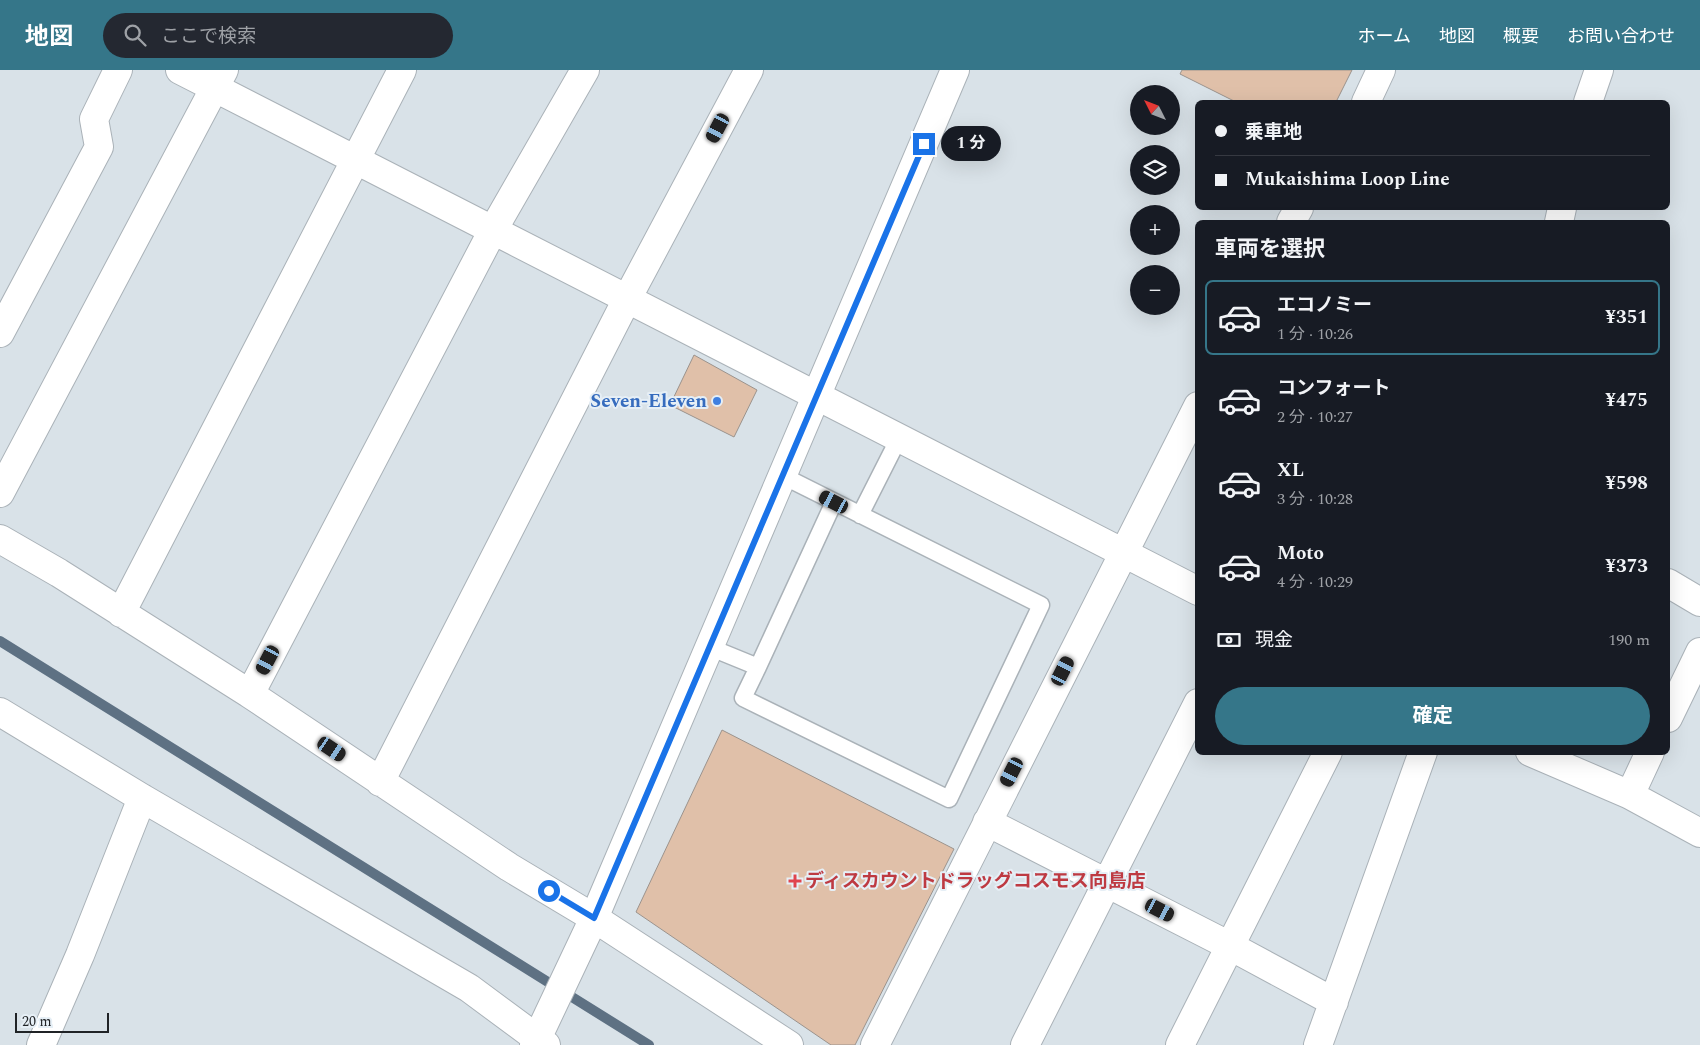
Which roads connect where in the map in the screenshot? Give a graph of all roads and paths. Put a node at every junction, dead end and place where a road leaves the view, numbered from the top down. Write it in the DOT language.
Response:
graph roads {
  1 [pos="118,70"];
  2 [pos="180,70"];
  3 [pos="402,70"];
  4 [pos="585,70"];
  5 [pos="955,70"];
  6 [pos="1381,70"];
  7 [pos="1599,70"];
  8 [pos="743,72"];
  9 [pos="219,79"];
  10 [pos="1367,100"];
  11 [pos="1589,100"];
  12 [pos="355,160"];
  13 [pos="493,230"];
  14 [pos="627,299"];
  15 [pos="0,333"];
  16 [pos="817,396"];
  17 [pos="1195,412"];
  18 [pos="899,438"];
  19 [pos="783,476"];
  20 [pos="0,493"];
  21 [pos="834,502"];
  22 [pos="860,515"];
  23 [pos="0,539"];
  24 [pos="1123,553"];
  25 [pos="1670,584"];
  26 [pos="1195,589"];
  27 [pos="1700,602"];
  28 [pos="121,613"];
  29 [pos="709,648"];
  30 [pos="1700,652"];
  31 [pos="758,667"];
  32 [pos="250,694"];
  33 [pos="1195,709"];
  34 [pos="0,712"];
  35 [pos="1670,714"];
  36 [pos="1326,755"];
  37 [pos="1422,755"];
  38 [pos="1537,755"];
  39 [pos="1649,755"];
  40 [pos="380,782"];
  41 [pos="1630,794"];
  42 [pos="142,798"];
  43 [pos="987,822"];
  44 [pos="1700,833"];
  45 [pos="1107,883"];
  46 [pos="589,928"];
  47 [pos="1230,946"];
  48 [pos="1334,1002"];
  49 [pos="540,1039"];
  50 [pos="40,1045"];
  51 [pos="789,1045"];
  52 [pos="875,1045"];
  53 [pos="1025,1045"];
  54 [pos="1180,1045"];
  55 [pos="1318,1045"];
  1 -- 15 [label="street"];
  2 -- 9 [label="street"];
  3 -- 12 [label="street"];
  4 -- 13 [label="street"];
  5 -- 16 [label="street"];
  6 -- 10 [label="street"];
  7 -- 11 [label="street"];
  8 -- 14 [label="street"];
  9 -- 12 [label="street"];
  9 -- 20 [label="street"];
  12 -- 13 [label="street"];
  12 -- 28 [label="street"];
  13 -- 14 [label="street"];
  13 -- 32 [label="street"];
  14 -- 16 [label="street"];
  14 -- 40 [label="street"];
  16 -- 18 [label="street"];
  16 -- 19 [label="street"];
  17 -- 24 [label="street"];
  18 -- 22 [label="lane"];
  18 -- 24 [label="street"];
  19 -- 21 [label="lane"];
  19 -- 29 [label="street"];
  21 -- 22 [label="lane"];
  21 -- 31 [label="lane"];
  22 -- 31 [label="lane"];
  23 -- 28 [label="street"];
  24 -- 26 [label="street"];
  24 -- 43 [label="street"];
  25 -- 27 [label="street"];
  28 -- 32 [label="street"];
  29 -- 31 [label="lane"];
  29 -- 46 [label="street"];
  30 -- 35 [label="street"];
  32 -- 40 [label="street"];
  33 -- 45 [label="street"];
  34 -- 42 [label="street"];
  36 -- 47 [label="street"];
  37 -- 48 [label="street"];
  38 -- 41 [label="street"];
  39 -- 41 [label="street"];
  40 -- 46 [label="street"];
  41 -- 44 [label="street"];
  42 -- 49 [label="street"];
  42 -- 50 [label="street"];
  43 -- 45 [label="street"];
  43 -- 52 [label="street"];
  45 -- 47 [label="street"];
  45 -- 53 [label="street"];
  46 -- 49 [label="street"];
  46 -- 51 [label="street"];
  47 -- 48 [label="street"];
  47 -- 54 [label="street"];
  48 -- 55 [label="street"];
}
